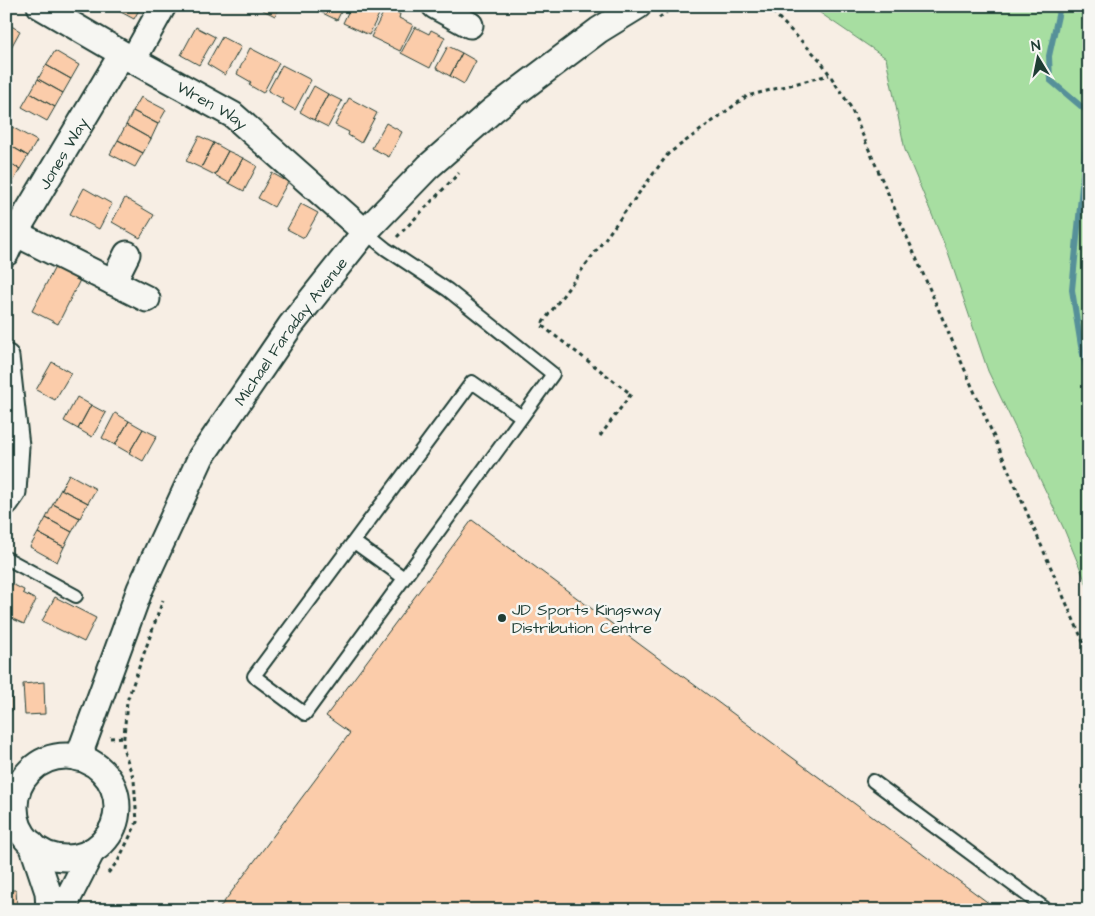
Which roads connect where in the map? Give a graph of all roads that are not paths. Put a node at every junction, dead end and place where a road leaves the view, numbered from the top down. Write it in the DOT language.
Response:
graph roads {
  1 [pos="40,6"];
  2 [pos="163,6"];
  3 [pos="435,6"];
  4 [pos="646,14"];
  5 [pos="470,25"];
  6 [pos="128,57"];
  7 [pos="365,232"];
  8 [pos="11,243"];
  9 [pos="127,254"];
  10 [pos="113,282"];
  11 [pos="147,299"];
  12 [pos="6,357"];
  13 [pos="522,417"];
  14 [pos="10,422"];
  15 [pos="6,502"];
  16 [pos="354,542"];
  17 [pos="6,558"];
  18 [pos="404,578"];
  19 [pos="76,596"];
  20 [pos="78,758"];
  21 [pos="33,769"];
  22 [pos="6,775"];
  23 [pos="873,781"];
  24 [pos="12,816"];
  25 [pos="32,844"];
  26 [pos="92,851"];
  27 [pos="49,910"];
  28 [pos="64,910"];
  29 [pos="1047,910"];
  1 -- 6 [label="street, Wren Way"];
  2 -- 6 [label="street, Jones Way"];
  3 -- 5 [label="street"];
  4 -- 7 [label="street, Michael Faraday Avenue"];
  6 -- 7 [label="street, Wren Way"];
  6 -- 8 [label="street, Jones Way"];
  7 -- 13 [label="lane"];
  7 -- 20 [label="street, Michael Faraday Avenue"];
  8 -- 10 [label="street"];
  9 -- 10 [label="street"];
  10 -- 11 [label="street"];
  12 -- 14 [label="street"];
  13 -- 16 [label="lane"];
  13 -- 18 [label="lane"];
  14 -- 15 [label="street"];
  16 -- 18 [label="lane"];
  16 -- 18 [label="lane"];
  17 -- 19 [label="lane"];
  20 -- 21 [label="street"];
  20 -- 26 [label="street"];
  21 -- 22 [label="street"];
  21 -- 24 [label="street"];
  23 -- 29 [label="lane"];
  24 -- 25 [label="street"];
  25 -- 26 [label="street"];
  25 -- 27 [label="street"];
  26 -- 28 [label="street"];
}
